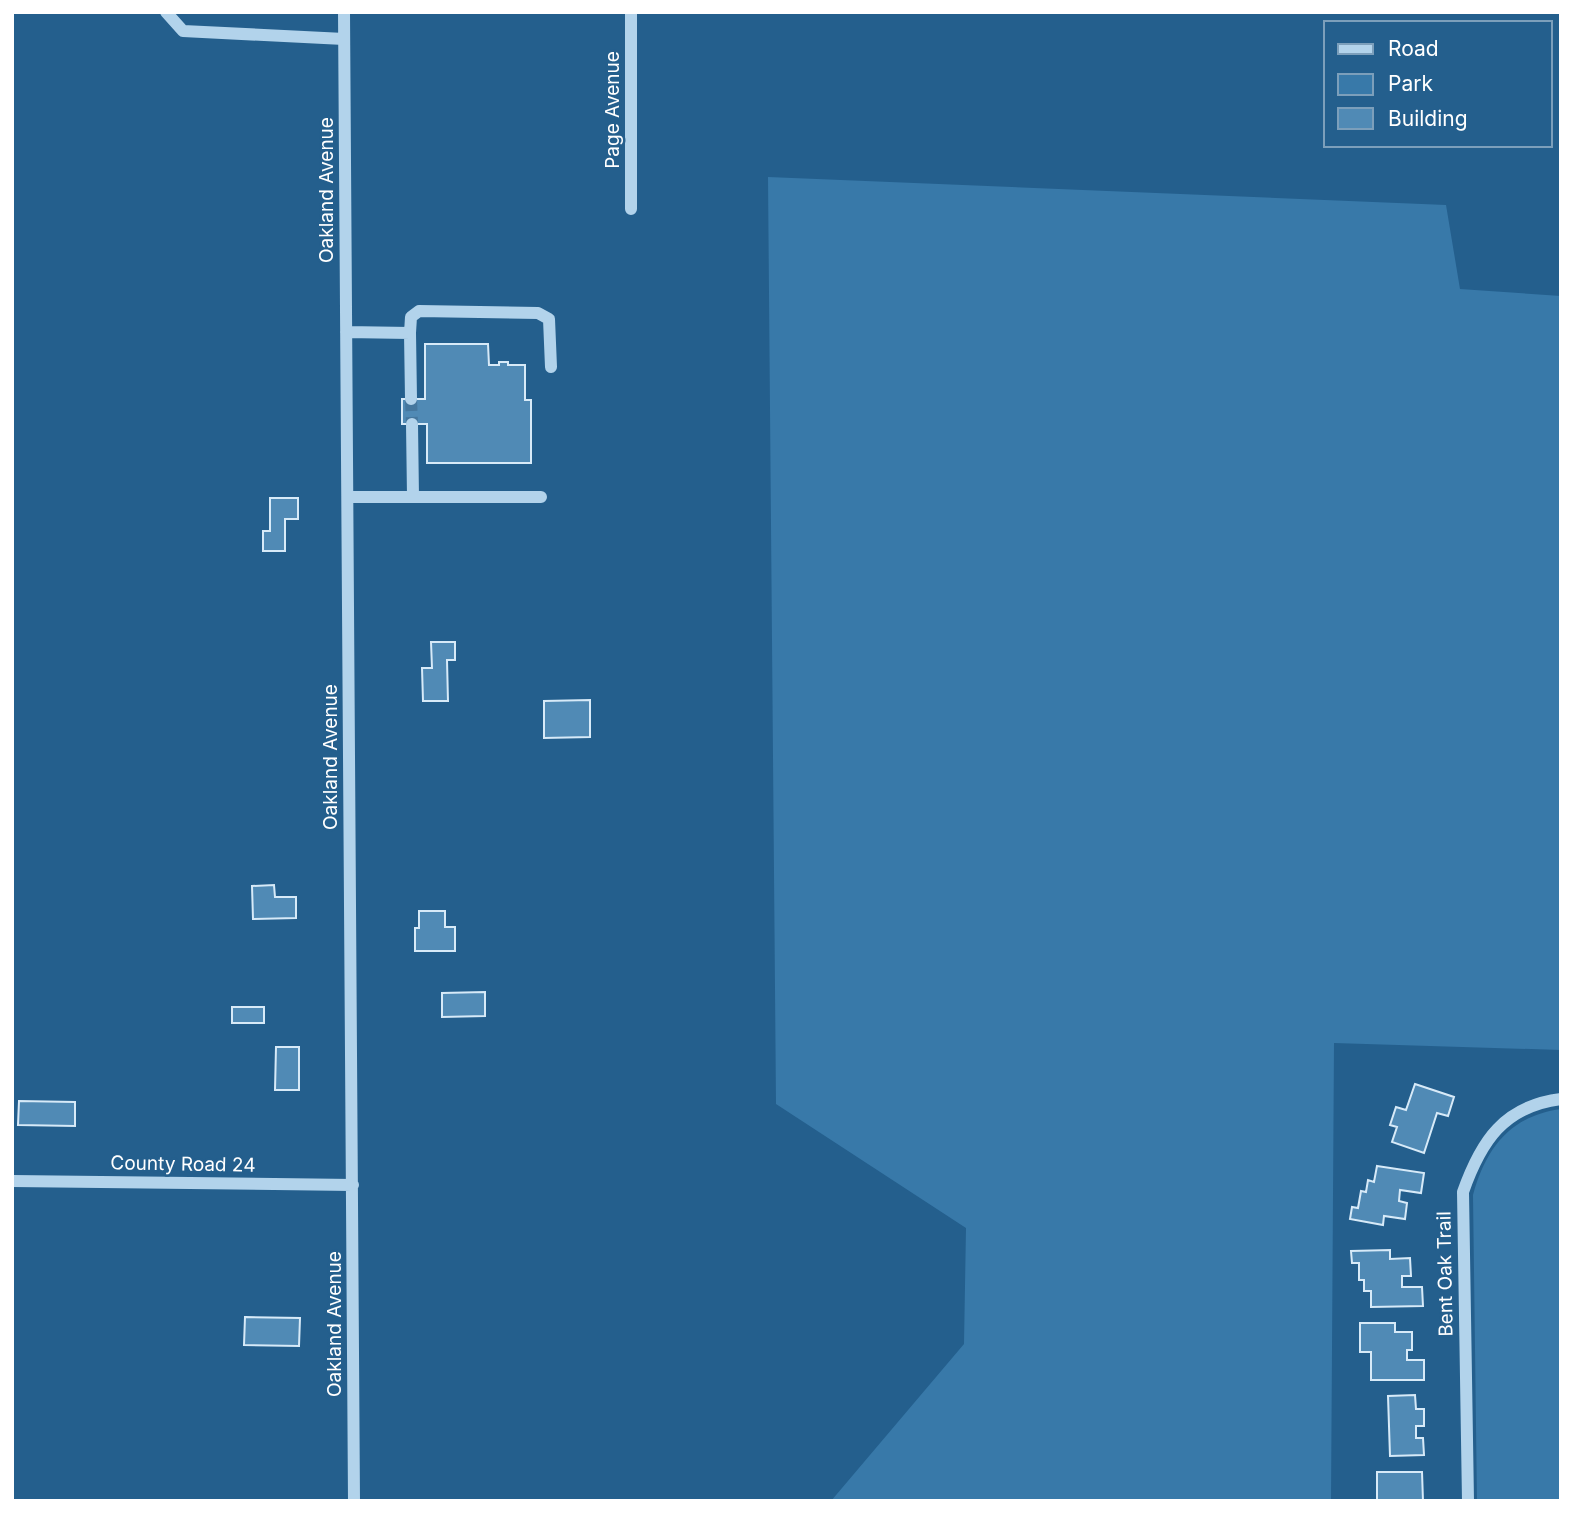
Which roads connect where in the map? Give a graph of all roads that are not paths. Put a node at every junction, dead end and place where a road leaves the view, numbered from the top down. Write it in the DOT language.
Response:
graph roads {
  1 [pos="166,12"];
  2 [pos="344,12"];
  3 [pos="631,12"];
  4 [pos="344,39"];
  5 [pos="631,209"];
  6 [pos="346,332"];
  7 [pos="410,333"];
  8 [pos="551,367"];
  9 [pos="411,399"];
  10 [pos="412,424"];
  11 [pos="348,496"];
  12 [pos="413,497"];
  13 [pos="541,497"];
  14 [pos="1561,1099"];
  15 [pos="12,1181"];
  16 [pos="353,1185"];
  17 [pos="354,1501"];
  18 [pos="1468,1501"];
  1 -- 4 [label="street"];
  2 -- 4 [label="street, Oakland Avenue"];
  3 -- 5 [label="street, Page Avenue"];
  4 -- 6 [label="street, Oakland Avenue"];
  6 -- 7 [label="street"];
  6 -- 11 [label="street, Oakland Avenue"];
  7 -- 8 [label="street"];
  7 -- 9 [label="street"];
  10 -- 12 [label="street"];
  11 -- 12 [label="street"];
  11 -- 16 [label="street, Oakland Avenue"];
  12 -- 13 [label="street"];
  14 -- 18 [label="street, Bent Oak Trail"];
  15 -- 16 [label="street, County Road 24"];
  16 -- 17 [label="street, Oakland Avenue"];
}
